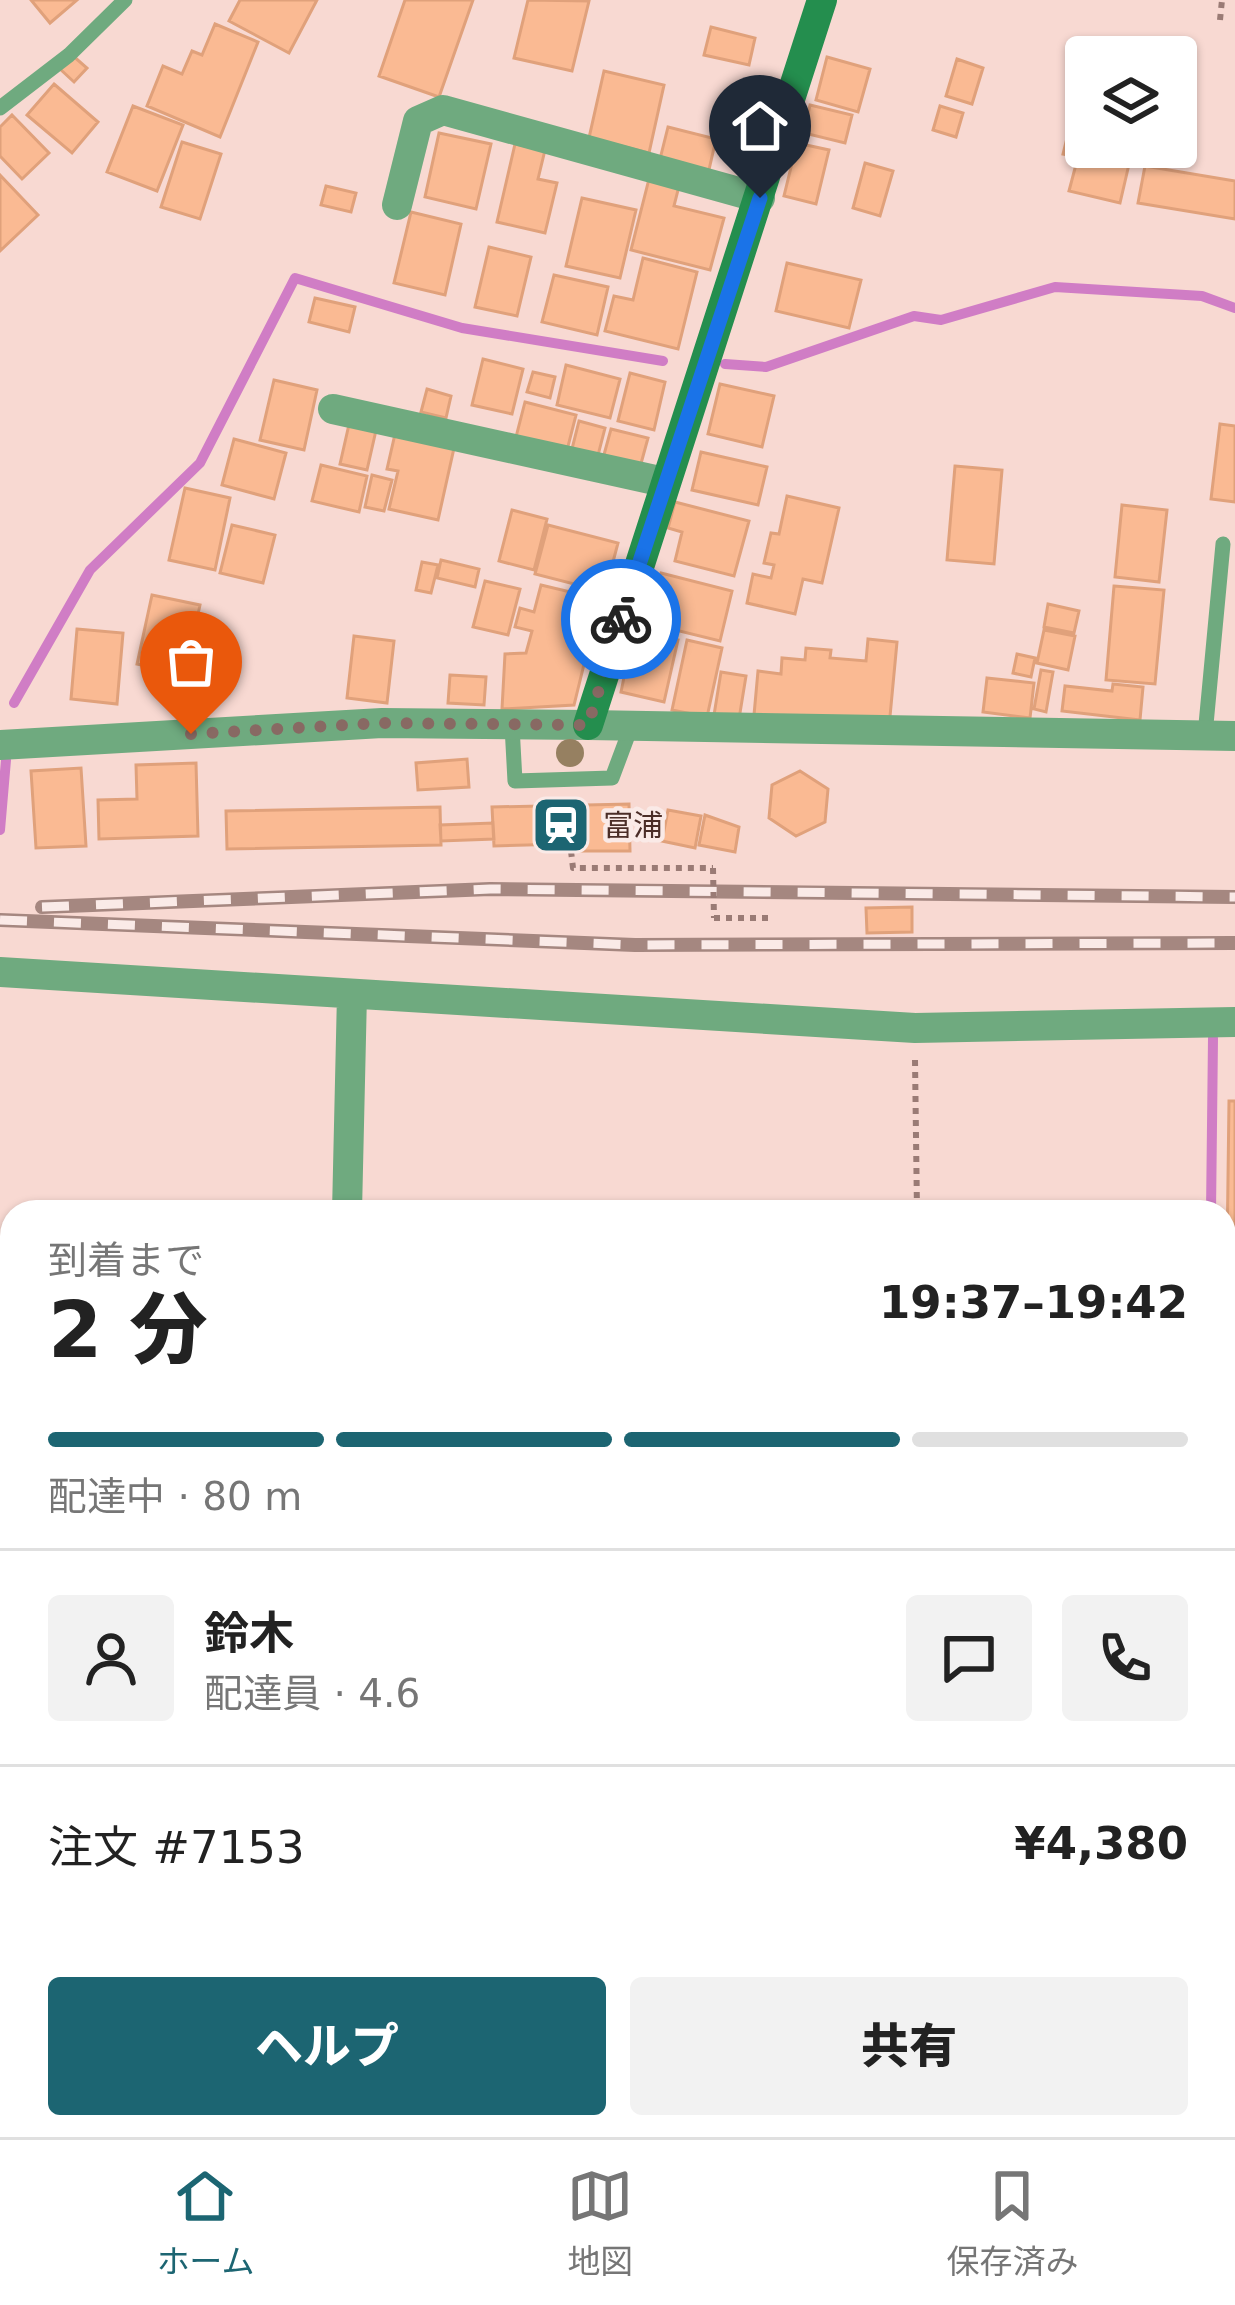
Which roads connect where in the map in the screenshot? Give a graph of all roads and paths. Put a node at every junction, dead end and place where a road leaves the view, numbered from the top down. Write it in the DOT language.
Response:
graph roads {
  1 [pos="125,0"];
  2 [pos="822,0"];
  3 [pos="1222,0"];
  4 [pos="1220,20"];
  5 [pos="0,108"];
  6 [pos="760,198"];
  7 [pos="398,205"];
  8 [pos="333,409"];
  9 [pos="664,482"];
  10 [pos="1223,544"];
  11 [pos="588,725"];
  12 [pos="512,726"];
  13 [pos="631,728"];
  14 [pos="1220,736"];
  15 [pos="0,745"];
  16 [pos="572,851"];
  17 [pos="770,917"];
  18 [pos="0,972"];
  19 [pos="352,994"];
  20 [pos="1235,1022"];
  21 [pos="915,1028"];
  22 [pos="346,1200"];
  23 [pos="917,1200"];
  1 -- 5 [label="lane"];
  2 -- 6 [label="main road"];
  3 -- 4 [label="path"];
  6 -- 7 [label="street"];
  6 -- 9 [label="main road"];
  8 -- 9 [label="street"];
  9 -- 11 [label="main road"];
  10 -- 14 [label="lane"];
  11 -- 12 [label="street"];
  11 -- 13 [label="street"];
  12 -- 13 [label="lane"];
  12 -- 15 [label="street"];
  13 -- 14 [label="street"];
  16 -- 17 [label="path, bridge"];
  18 -- 19 [label="street"];
  19 -- 21 [label="street"];
  19 -- 22 [label="street"];
  20 -- 21 [label="street"];
  21 -- 23 [label="path"];
}
